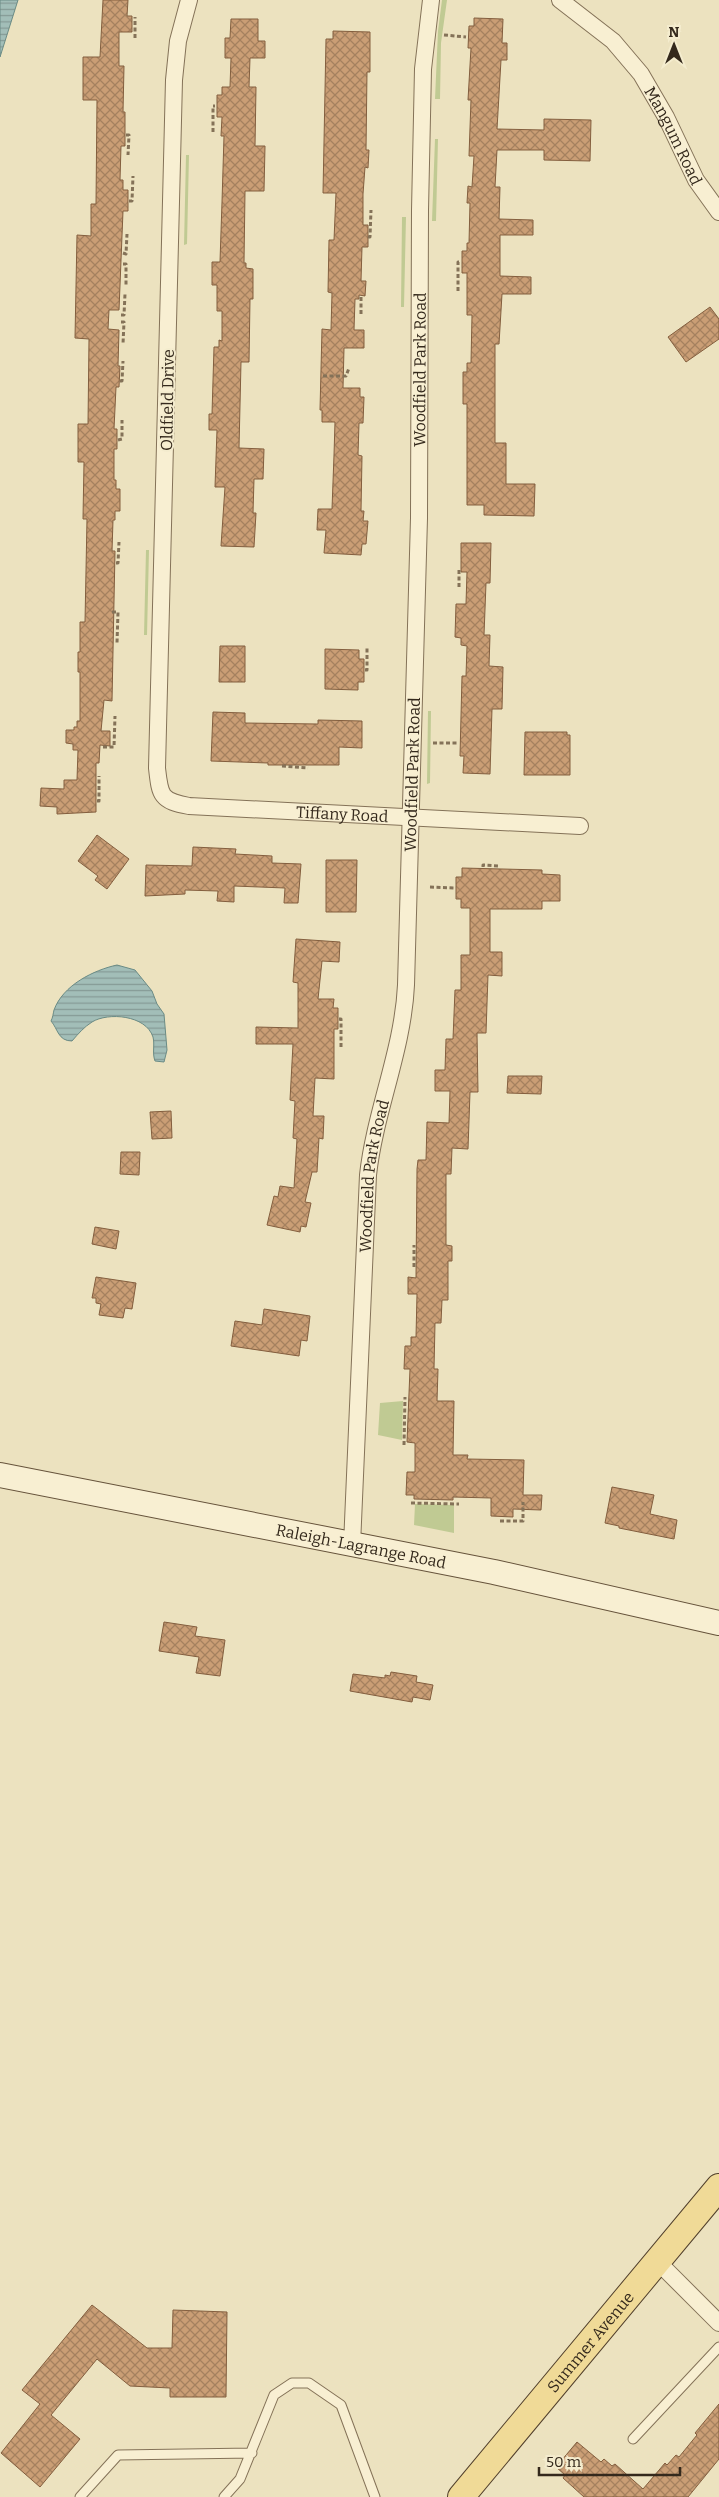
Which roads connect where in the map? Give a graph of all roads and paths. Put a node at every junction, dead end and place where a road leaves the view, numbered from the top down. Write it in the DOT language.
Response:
graph roads {
  1 [pos="189,0"];
  2 [pos="431,0"];
  3 [pos="560,0"];
  4 [pos="135,17"];
  5 [pos="444,35"];
  6 [pos="466,37"];
  7 [pos="135,38"];
  8 [pos="215,106"];
  9 [pos="213,132"];
  10 [pos="126,135"];
  11 [pos="128,155"];
  12 [pos="132,176"];
  13 [pos="130,201"];
  14 [pos="371,210"];
  15 [pos="719,212"];
  16 [pos="127,234"];
  17 [pos="368,237"];
  18 [pos="122,253"];
  19 [pos="460,262"];
  20 [pos="123,264"];
  21 [pos="126,285"];
  22 [pos="458,291"];
  23 [pos="125,294"];
  24 [pos="361,297"];
  25 [pos="361,314"];
  26 [pos="121,315"];
  27 [pos="121,322"];
  28 [pos="123,344"];
  29 [pos="123,361"];
  30 [pos="349,368"];
  31 [pos="324,376"];
  32 [pos="120,381"];
  33 [pos="122,420"];
  34 [pos="118,440"];
  35 [pos="119,542"];
  36 [pos="116,563"];
  37 [pos="458,570"];
  38 [pos="458,590"];
  39 [pos="112,612"];
  40 [pos="117,642"];
  41 [pos="367,647"];
  42 [pos="365,670"];
  43 [pos="115,716"];
  44 [pos="433,743"];
  45 [pos="459,743"];
  46 [pos="103,747"];
  47 [pos="282,766"];
  48 [pos="308,768"];
  49 [pos="99,776"];
  50 [pos="166,800"];
  51 [pos="97,801"];
  52 [pos="411,817"];
  53 [pos="580,826"];
  54 [pos="500,866"];
  55 [pos="483,867"];
  56 [pos="430,887"];
  57 [pos="455,888"];
  58 [pos="339,1019"];
  59 [pos="341,1047"];
  60 [pos="414,1245"];
  61 [pos="414,1268"];
  62 [pos="405,1397"];
  63 [pos="404,1445"];
  64 [pos="0,1475"];
  65 [pos="411,1502"];
  66 [pos="523,1502"];
  67 [pos="459,1504"];
  68 [pos="500,1521"];
  69 [pos="352,1545"];
  70 [pos="719,1623"];
  71 [pos="719,2187"];
  72 [pos="657,2261"];
  73 [pos="719,2322"];
  74 [pos="719,2347"];
  75 [pos="632,2439"];
  76 [pos="252,2453"];
  77 [pos="80,2497"];
  78 [pos="224,2497"];
  79 [pos="375,2497"];
  80 [pos="461,2497"];
  1 -- 50 [label="street, Oldfield Drive"];
  2 -- 52 [label="street, Woodfield Park Road"];
  3 -- 15 [label="street, Mangum Road"];
  4 -- 7 [label="path"];
  5 -- 6 [label="path"];
  8 -- 9 [label="path"];
  10 -- 11 [label="path"];
  12 -- 13 [label="path"];
  14 -- 17 [label="path"];
  16 -- 18 [label="path"];
  19 -- 22 [label="path"];
  20 -- 21 [label="path"];
  23 -- 26 [label="path"];
  24 -- 25 [label="path"];
  27 -- 28 [label="path"];
  29 -- 32 [label="path"];
  30 -- 31 [label="path"];
  33 -- 34 [label="path"];
  35 -- 36 [label="path"];
  37 -- 38 [label="path"];
  39 -- 40 [label="path"];
  41 -- 42 [label="path"];
  43 -- 46 [label="path"];
  44 -- 45 [label="path"];
  47 -- 48 [label="path"];
  49 -- 51 [label="path"];
  50 -- 52 [label="street, Tiffany Road"];
  52 -- 53 [label="street, Tiffany Road"];
  52 -- 69 [label="street, Woodfield Park Road"];
  54 -- 55 [label="path"];
  56 -- 57 [label="path"];
  58 -- 59 [label="path"];
  60 -- 61 [label="path"];
  62 -- 63 [label="path"];
  64 -- 69 [label="main road, Raleigh-Lagrange Road"];
  65 -- 67 [label="path"];
  66 -- 68 [label="path"];
  69 -- 70 [label="main road, Raleigh-Lagrange Road"];
  71 -- 72 [label="main road, Summer Avenue"];
  72 -- 73 [label="street"];
  72 -- 80 [label="main road, Summer Avenue"];
  74 -- 75 [label="lane"];
  76 -- 77 [label="lane"];
  76 -- 78 [label="lane"];
  76 -- 79 [label="lane"];
}
